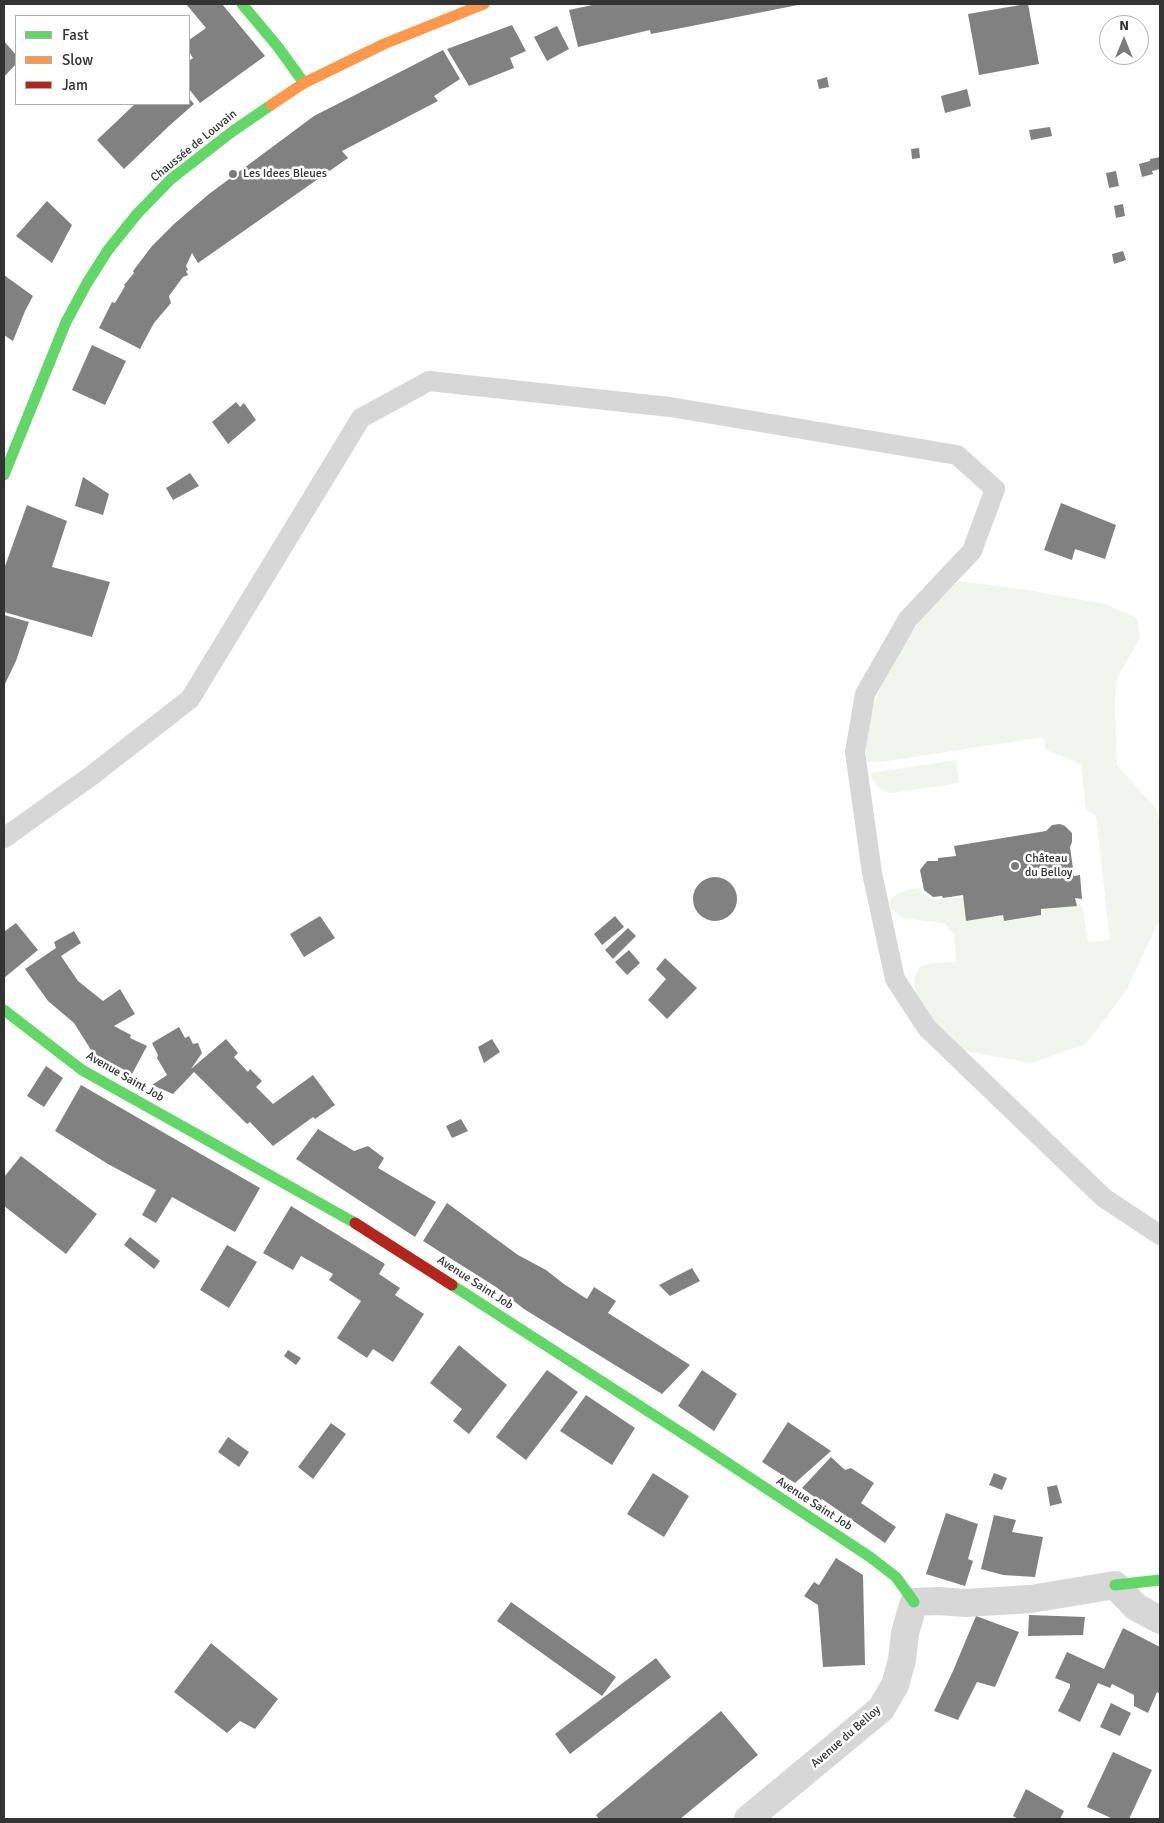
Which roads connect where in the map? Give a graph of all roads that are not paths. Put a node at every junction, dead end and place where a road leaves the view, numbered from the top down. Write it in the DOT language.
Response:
graph roads {
  1 [pos="242,4"];
  2 [pos="484,4"];
  3 [pos="304,84"];
  4 [pos="4,475"];
  5 [pos="4,838"];
  6 [pos="4,1010"];
  7 [pos="1160,1235"];
  8 [pos="1160,1580"];
  9 [pos="1114,1585"];
  10 [pos="914,1602"];
  11 [pos="1160,1620"];
  12 [pos="748,1819"];
  1 -- 3 [label="street"];
  2 -- 3 [label="street, Chaussée de Louvain"];
  3 -- 4 [label="street, Chaussée de Louvain"];
  5 -- 7 [label="lane"];
  6 -- 10 [label="street, Avenue Saint Job"];
  8 -- 9 [label="street"];
  9 -- 10 [label="street"];
  9 -- 11 [label="street"];
  10 -- 12 [label="street, Avenue du Belloy"];
}
